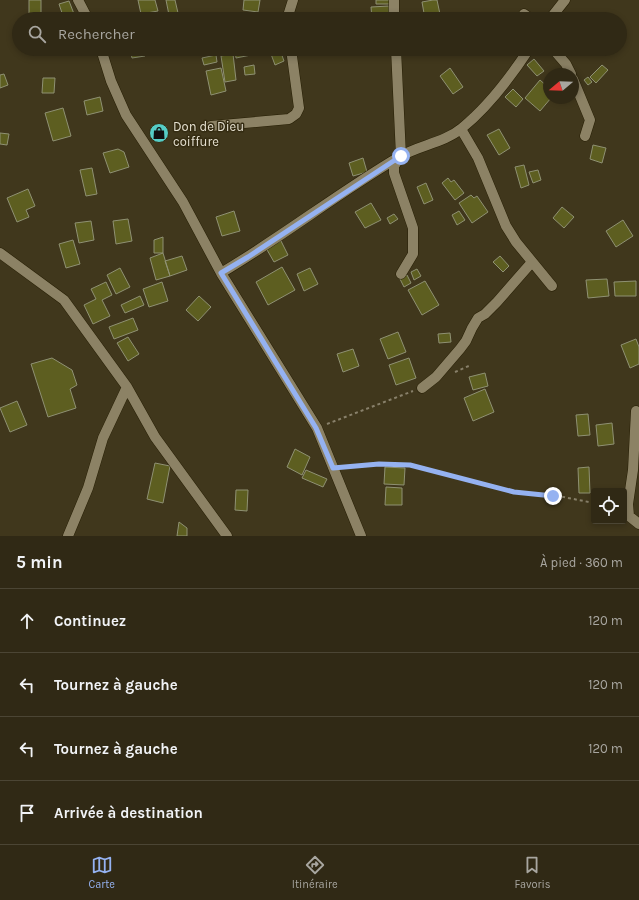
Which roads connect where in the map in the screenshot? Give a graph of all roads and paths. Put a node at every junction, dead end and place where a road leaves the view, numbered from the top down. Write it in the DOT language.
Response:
graph roads {
  1 [pos="78,0"];
  2 [pos="293,0"];
  3 [pos="394,0"];
  4 [pos="565,0"];
  5 [pos="84,12"];
  6 [pos="289,12"];
  7 [pos="394,12"];
  8 [pos="556,12"];
  9 [pos="103,56"];
  10 [pos="292,56"];
  11 [pos="396,56"];
  12 [pos="524,56"];
  13 [pos="559,56"];
  14 [pos="568,68"];
  15 [pos="579,93"];
  16 [pos="211,126"];
  17 [pos="461,129"];
  18 [pos="585,136"];
  19 [pos="401,156"];
  20 [pos="1,255"];
  21 [pos="532,262"];
  22 [pos="221,273"];
  23 [pos="401,274"];
  24 [pos="552,286"];
  25 [pos="471,365"];
  26 [pos="450,375"];
  27 [pos="127,387"];
  28 [pos="422,388"];
  29 [pos="636,411"];
  30 [pos="316,428"];
  31 [pos="333,468"];
  32 [pos="591,503"];
  33 [pos="639,524"];
  34 [pos="68,536"];
  35 [pos="227,536"];
  36 [pos="361,536"];
  1 -- 5 [label="street"];
  2 -- 6 [label="street"];
  3 -- 7 [label="street"];
  4 -- 8 [label="street"];
  9 -- 22 [label="street"];
  10 -- 16 [label="street"];
  11 -- 19 [label="street"];
  12 -- 17 [label="street"];
  13 -- 14 [label="street"];
  15 -- 18 [label="street"];
  17 -- 19 [label="street"];
  17 -- 21 [label="street"];
  19 -- 22 [label="street"];
  19 -- 23 [label="street"];
  20 -- 27 [label="street"];
  21 -- 24 [label="street"];
  21 -- 28 [label="street"];
  22 -- 30 [label="street"];
  25 -- 26 [label="path"];
  27 -- 34 [label="street"];
  27 -- 35 [label="street"];
  28 -- 30 [label="path"];
  29 -- 33 [label="street"];
  30 -- 31 [label="street"];
  31 -- 32 [label="path"];
  31 -- 36 [label="street"];
}
